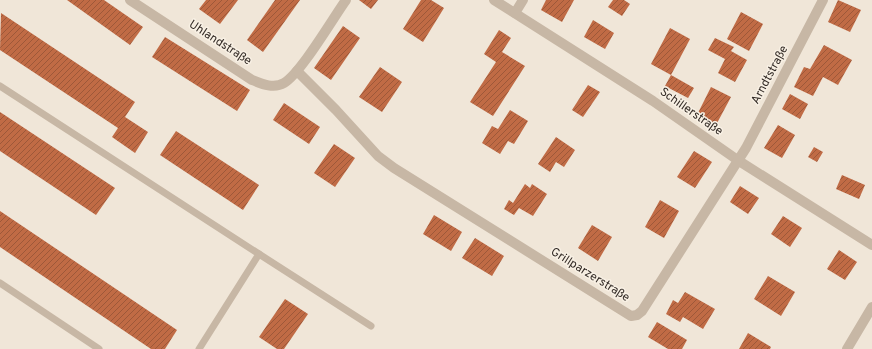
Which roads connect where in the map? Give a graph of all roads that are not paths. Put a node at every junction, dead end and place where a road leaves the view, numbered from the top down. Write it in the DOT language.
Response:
graph roads {
  1 [pos="130,0"];
  2 [pos="346,0"];
  3 [pos="494,0"];
  4 [pos="523,0"];
  5 [pos="823,0"];
  6 [pos="515,13"];
  7 [pos="297,71"];
  8 [pos="0,86"];
  9 [pos="739,161"];
  10 [pos="872,245"];
  11 [pos="259,254"];
  12 [pos="0,283"];
  13 [pos="872,307"];
  14 [pos="371,326"];
  15 [pos="99,349"];
  16 [pos="199,349"];
  17 [pos="847,349"];
  1 -- 7 [label="street, Uhlandstraße"];
  2 -- 7 [label="street, Uhlandstraße"];
  3 -- 6 [label="street, Schillerstraße"];
  4 -- 6 [label="street"];
  5 -- 9 [label="street, Arndtstraße"];
  6 -- 9 [label="street, Schillerstraße"];
  7 -- 9 [label="street, Grillparzerstraße"];
  8 -- 11 [label="lane"];
  9 -- 10 [label="street, Schillerstraße"];
  11 -- 14 [label="lane"];
  11 -- 16 [label="lane"];
  12 -- 15 [label="lane"];
  13 -- 17 [label="street"];
}
